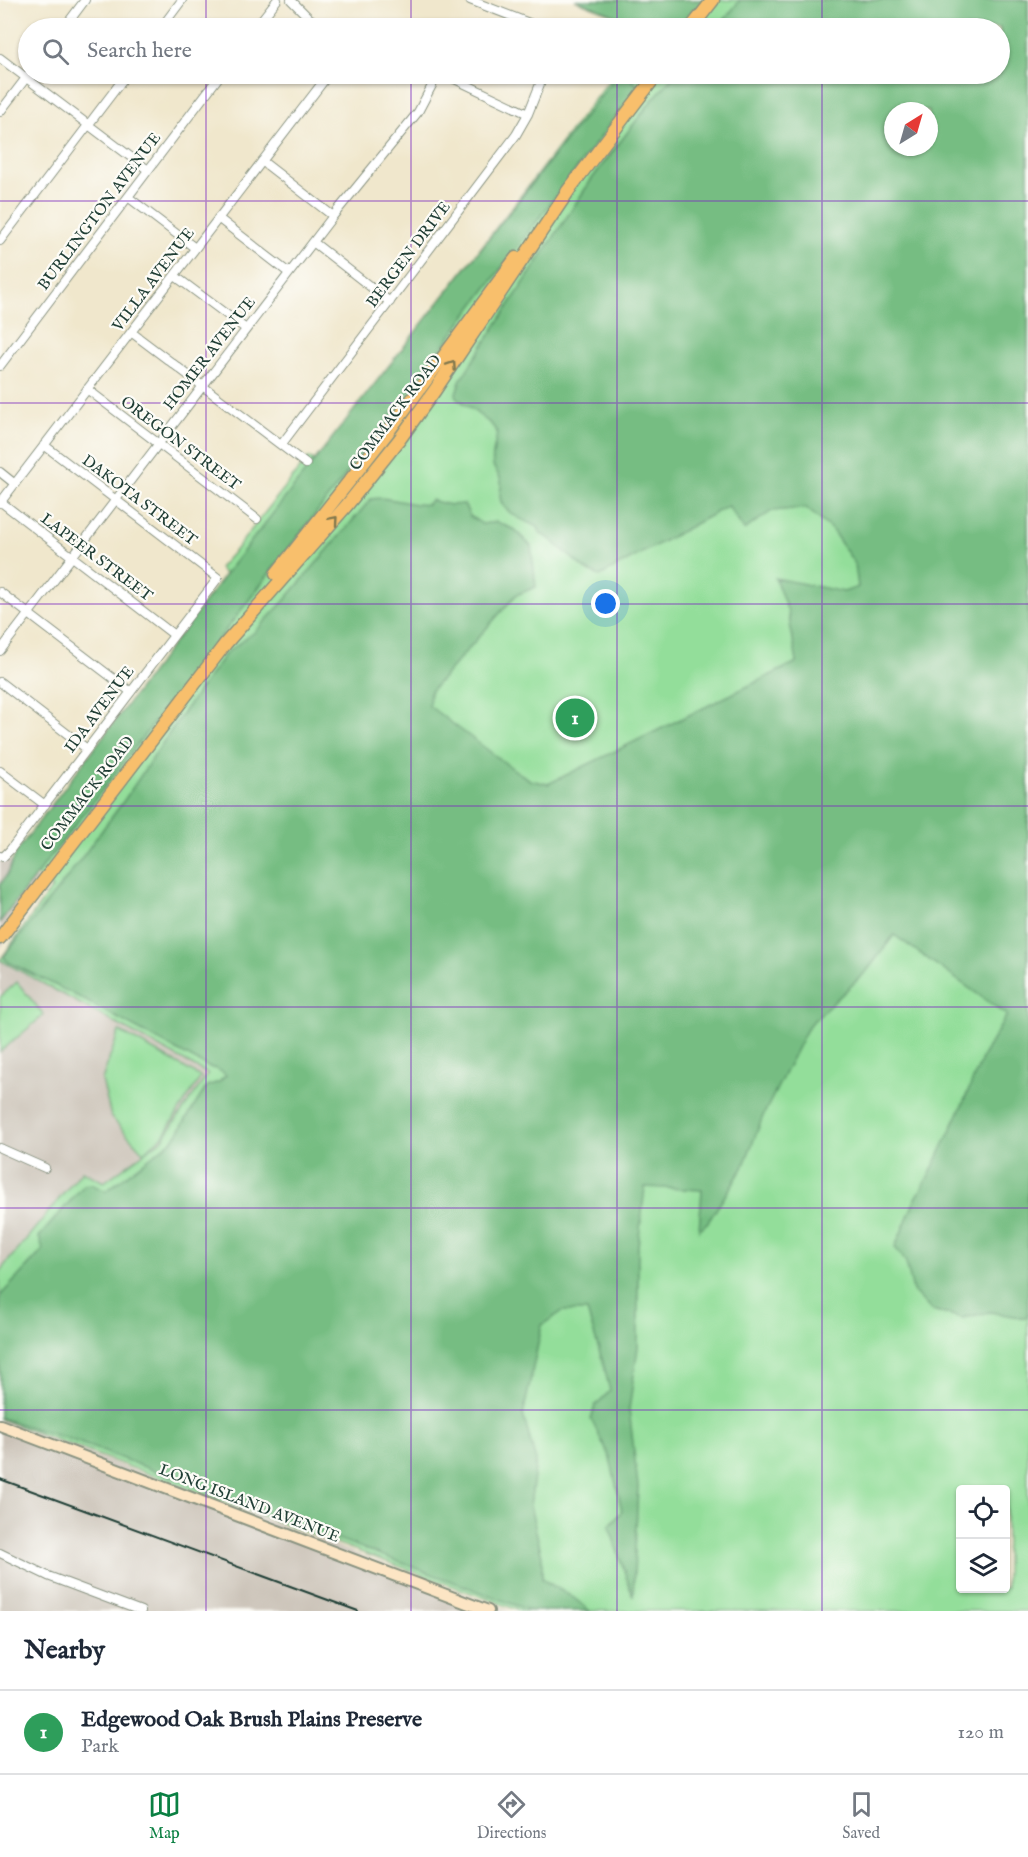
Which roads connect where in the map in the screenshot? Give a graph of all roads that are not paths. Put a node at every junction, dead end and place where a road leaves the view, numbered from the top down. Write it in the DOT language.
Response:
graph roads {
  1 [pos="86,0"];
  2 [pos="182,0"];
  3 [pos="277,0"];
  4 [pos="291,0"];
  5 [pos="470,0"];
  6 [pos="712,0"];
  7 [pos="494,4"];
  8 [pos="72,18"];
  9 [pos="168,18"];
  10 [pos="263,18"];
  11 [pos="309,18"];
  12 [pos="522,18"];
  13 [pos="698,18"];
  14 [pos="0,58"];
  15 [pos="18,70"];
  16 [pos="21,84"];
  17 [pos="37,84"];
  18 [pos="119,84"];
  19 [pos="213,84"];
  20 [pos="321,84"];
  21 [pos="433,84"];
  22 [pos="465,84"];
  23 [pos="540,84"];
  24 [pos="649,84"];
  25 [pos="0,112"];
  26 [pos="528,114"];
  27 [pos="88,125"];
  28 [pos="262,161"];
  29 [pos="148,170"];
  30 [pos="128,197"];
  31 [pos="333,216"];
  32 [pos="219,218"];
  33 [pos="0,241"];
  34 [pos="313,242"];
  35 [pos="195,248"];
  36 [pos="289,273"];
  37 [pos="175,276"];
  38 [pos="390,302"];
  39 [pos="246,329"];
  40 [pos="131,332"];
  41 [pos="0,366"];
  42 [pos="202,386"];
  43 [pos="87,389"];
  44 [pos="158,444"];
  45 [pos="281,445"];
  46 [pos="44,446"];
  47 [pos="306,464"];
  48 [pos="0,472"];
  49 [pos="15,483"];
  50 [pos="115,499"];
  51 [pos="0,503"];
  52 [pos="257,519"];
  53 [pos="72,557"];
  54 [pos="218,578"];
  55 [pos="0,592"];
  56 [pos="28,614"];
  57 [pos="174,634"];
  58 [pos="0,651"];
  59 [pos="0,682"];
  60 [pos="131,692"];
  61 [pos="87,749"];
  62 [pos="0,771"];
  63 [pos="45,805"];
  64 [pos="1,857"];
  65 [pos="0,938"];
  66 [pos="0,1148"];
  67 [pos="45,1168"];
  68 [pos="0,1425"];
  69 [pos="0,1553"];
  70 [pos="141,1611"];
  71 [pos="488,1611"];
  1 -- 8 [label="street"];
  2 -- 9 [label="street"];
  3 -- 10 [label="street"];
  4 -- 11 [label="street"];
  5 -- 7 [label="street"];
  6 -- 13 [label="main road"];
  7 -- 12 [label="street"];
  14 -- 15 [label="street"];
  16 -- 25 [label="street"];
  17 -- 27 [label="street"];
  18 -- 27 [label="street"];
  19 -- 29 [label="street, BURLINGTON AVENUE"];
  20 -- 28 [label="street, VILLA AVENUE"];
  21 -- 31 [label="street, HOMER AVENUE"];
  22 -- 26 [label="street"];
  23 -- 26 [label="street, BERGEN DRIVE"];
  24 -- 65 [label="main road, COMMACK ROAD"];
  26 -- 38 [label="street, BERGEN DRIVE"];
  27 -- 29 [label="street"];
  27 -- 33 [label="street"];
  28 -- 31 [label="street"];
  28 -- 32 [label="street, VILLA AVENUE"];
  29 -- 30 [label="street, BURLINGTON AVENUE"];
  30 -- 35 [label="street"];
  30 -- 41 [label="street, BURLINGTON AVENUE"];
  31 -- 34 [label="street, HOMER AVENUE"];
  32 -- 35 [label="street, VILLA AVENUE"];
  32 -- 36 [label="street"];
  34 -- 36 [label="street, HOMER AVENUE"];
  34 -- 38 [label="street"];
  35 -- 37 [label="street, VILLA AVENUE"];
  36 -- 39 [label="street, HOMER AVENUE"];
  37 -- 39 [label="street"];
  37 -- 40 [label="street, VILLA AVENUE"];
  38 -- 45 [label="street, BERGEN DRIVE"];
  39 -- 42 [label="street, HOMER AVENUE"];
  40 -- 42 [label="street"];
  40 -- 43 [label="street, VILLA AVENUE"];
  42 -- 44 [label="street, HOMER AVENUE"];
  42 -- 45 [label="street"];
  43 -- 44 [label="street, OREGON STREET"];
  43 -- 46 [label="street, VILLA AVENUE"];
  44 -- 50 [label="street, HOMER AVENUE"];
  44 -- 52 [label="street, OREGON STREET"];
  45 -- 47 [label="street"];
  46 -- 49 [label="street, VILLA AVENUE"];
  46 -- 50 [label="street, DAKOTA STREET"];
  48 -- 49 [label="street"];
  49 -- 51 [label="street, VILLA AVENUE"];
  50 -- 53 [label="street, HOMER AVENUE"];
  50 -- 54 [label="street, DAKOTA STREET"];
  51 -- 53 [label="street, LAPEER STREET"];
  53 -- 56 [label="street, HOMER AVENUE"];
  53 -- 57 [label="street, LAPEER STREET"];
  54 -- 57 [label="street, IDA AVENUE"];
  55 -- 56 [label="street"];
  56 -- 58 [label="street, HOMER AVENUE"];
  56 -- 60 [label="street"];
  57 -- 60 [label="street, IDA AVENUE"];
  59 -- 61 [label="street"];
  60 -- 61 [label="street, IDA AVENUE"];
  61 -- 63 [label="street, IDA AVENUE"];
  62 -- 63 [label="street"];
  63 -- 64 [label="street, IDA AVENUE"];
  66 -- 67 [label="street"];
  68 -- 71 [label="street, LONG ISLAND AVENUE"];
  69 -- 70 [label="street"];
}
